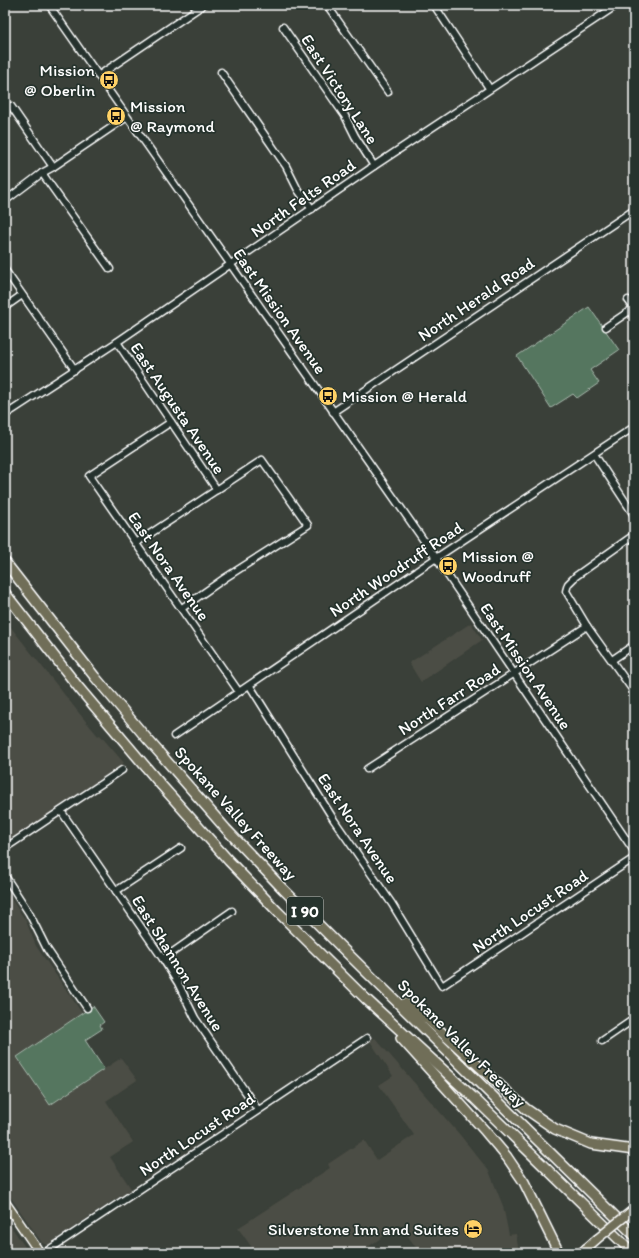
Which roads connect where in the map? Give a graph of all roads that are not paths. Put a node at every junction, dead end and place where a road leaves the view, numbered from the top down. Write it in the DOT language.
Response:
graph roads {
  1 [pos="49,5"];
  2 [pos="203,5"];
  3 [pos="328,5"];
  4 [pos="434,5"];
  5 [pos="617,5"];
  6 [pos="283,27"];
  7 [pos="221,72"];
  8 [pos="98,76"];
  9 [pos="490,88"];
  10 [pos="388,92"];
  11 [pos="11,106"];
  12 [pos="128,118"];
  13 [pos="374,166"];
  14 [pos="53,167"];
  15 [pos="42,173"];
  16 [pos="5,201"];
  17 [pos="312,209"];
  18 [pos="633,213"];
  19 [pos="231,265"];
  20 [pos="5,270"];
  21 [pos="110,270"];
  22 [pos="22,295"];
  23 [pos="628,300"];
  24 [pos="5,307"];
  25 [pos="634,308"];
  26 [pos="606,327"];
  27 [pos="117,342"];
  28 [pos="75,370"];
  29 [pos="333,412"];
  30 [pos="5,415"];
  31 [pos="171,422"];
  32 [pos="634,426"];
  33 [pos="594,454"];
  34 [pos="217,490"];
  35 [pos="634,515"];
  36 [pos="634,535"];
  37 [pos="136,543"];
  38 [pos="436,558"];
  39 [pos="5,562"];
  40 [pos="5,593"];
  41 [pos="182,608"];
  42 [pos="587,626"];
  43 [pos="634,645"];
  44 [pos="612,660"];
  45 [pos="514,673"];
  46 [pos="250,686"];
  47 [pos="239,692"];
  48 [pos="634,692"];
  49 [pos="174,736"];
  50 [pos="367,769"];
  51 [pos="122,770"];
  52 [pos="61,811"];
  53 [pos="5,848"];
  54 [pos="181,848"];
  55 [pos="634,852"];
  56 [pos="634,858"];
  57 [pos="5,876"];
  58 [pos="116,891"];
  59 [pos="232,911"];
  60 [pos="163,959"];
  61 [pos="378,982"];
  62 [pos="442,986"];
  63 [pos="366,1000"];
  64 [pos="87,1008"];
  65 [pos="634,1019"];
  66 [pos="367,1038"];
  67 [pos="602,1041"];
  68 [pos="258,1110"];
  69 [pos="634,1150"];
  70 [pos="5,1202"];
  71 [pos="634,1208"];
  72 [pos="634,1235"];
  73 [pos="583,1252"];
  74 [pos="40,1253"];
  75 [pos="44,1253"];
  76 [pos="559,1253"];
  77 [pos="633,1253"];
  1 -- 8 [label="street, East Mission Avenue"];
  2 -- 8 [label="street"];
  3 -- 10 [label="street"];
  4 -- 9 [label="street"];
  5 -- 9 [label="street, North Felts Road"];
  6 -- 13 [label="street, East Victory Lane"];
  7 -- 17 [label="street"];
  8 -- 12 [label="street, East Mission Avenue"];
  9 -- 13 [label="street, North Felts Road"];
  11 -- 14 [label="street"];
  12 -- 14 [label="street"];
  12 -- 19 [label="street, East Mission Avenue"];
  13 -- 17 [label="street, North Felts Road"];
  14 -- 15 [label="street"];
  15 -- 16 [label="street"];
  15 -- 21 [label="street"];
  17 -- 19 [label="street, North Felts Road"];
  18 -- 29 [label="street, North Herald Road"];
  19 -- 27 [label="street, North Felts Road"];
  19 -- 29 [label="street, East Mission Avenue"];
  20 -- 22 [label="street"];
  22 -- 24 [label="street"];
  22 -- 28 [label="street"];
  23 -- 25 [label="street"];
  25 -- 26 [label="street"];
  27 -- 28 [label="street, North Felts Road"];
  27 -- 31 [label="street, East Augusta Avenue"];
  28 -- 30 [label="street, North Felts Road"];
  29 -- 38 [label="street, East Mission Avenue"];
  31 -- 34 [label="street, East Augusta Avenue"];
  31 -- 37 [label="street, East Nora Avenue"];
  32 -- 33 [label="street, North Woodruff Road"];
  33 -- 35 [label="street"];
  33 -- 38 [label="street, North Woodruff Road"];
  34 -- 37 [label="street"];
  34 -- 41 [label="street"];
  36 -- 42 [label="street"];
  37 -- 41 [label="street, East Nora Avenue"];
  38 -- 45 [label="street, East Mission Avenue"];
  38 -- 46 [label="street, North Woodruff Road"];
  39 -- 61 [label="highway, Spokane Valley Freeway / I 90"];
  40 -- 63 [label="highway, Spokane Valley Freeway / I 90"];
  41 -- 47 [label="street, East Nora Avenue"];
  42 -- 44 [label="street"];
  42 -- 45 [label="street, North Farr Road"];
  43 -- 44 [label="street"];
  44 -- 48 [label="street"];
  45 -- 50 [label="street, North Farr Road"];
  45 -- 55 [label="street, East Mission Avenue"];
  46 -- 47 [label="street, North Woodruff Road"];
  46 -- 62 [label="street, East Nora Avenue"];
  47 -- 49 [label="street, North Woodruff Road"];
  51 -- 52 [label="street"];
  52 -- 53 [label="street"];
  52 -- 58 [label="street, East Shannon Avenue"];
  54 -- 58 [label="street"];
  56 -- 62 [label="street, North Locust Road"];
  57 -- 64 [label="street"];
  58 -- 60 [label="street, East Shannon Avenue"];
  59 -- 60 [label="street"];
  60 -- 68 [label="street, East Shannon Avenue"];
  61 -- 69 [label="highway"];
  61 -- 72 [label="highway, Spokane Valley Freeway / I 90"];
  63 -- 76 [label="highway"];
  63 -- 77 [label="highway, Spokane Valley Freeway / I 90"];
  65 -- 67 [label="street"];
  66 -- 68 [label="street, North Locust Road"];
  68 -- 75 [label="street, North Locust Road"];
  70 -- 74 [label="main road"];
  71 -- 73 [label="main road, bridge"];
}
